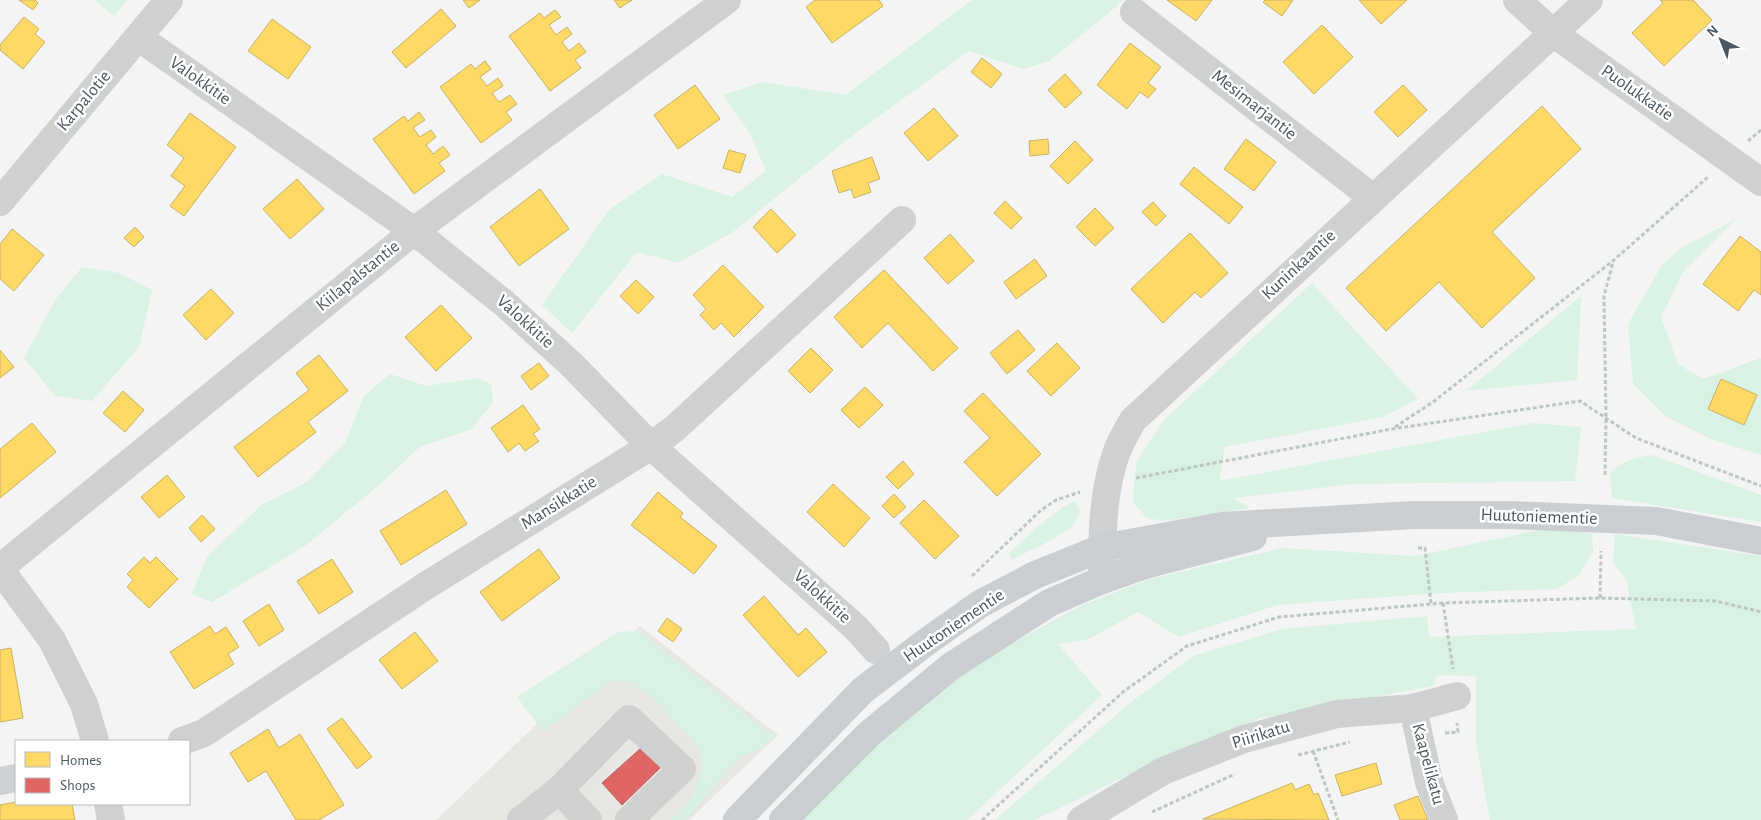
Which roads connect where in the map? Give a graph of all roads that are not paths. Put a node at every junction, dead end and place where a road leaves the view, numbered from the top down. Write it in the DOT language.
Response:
graph roads {
  1 [pos="169,0"];
  2 [pos="727,0"];
  3 [pos="1517,0"];
  4 [pos="1589,0"];
  5 [pos="1134,12"];
  6 [pos="1554,33"];
  7 [pos="138,37"];
  8 [pos="1761,182"];
  9 [pos="1373,198"];
  10 [pos="0,202"];
  11 [pos="902,220"];
  12 [pos="414,231"];
  13 [pos="651,446"];
  14 [pos="1315,520"];
  15 [pos="1761,541"];
  16 [pos="1102,548"];
  17 [pos="0,568"];
  18 [pos="1102,580"];
  19 [pos="876,650"];
  20 [pos="1457,696"];
  21 [pos="1413,708"];
  22 [pos="95,740"];
  23 [pos="185,740"];
  24 [pos="15,778"];
  25 [pos="0,781"];
  26 [pos="559,790"];
  27 [pos="108,805"];
  28 [pos="111,820"];
  29 [pos="521,820"];
  30 [pos="588,820"];
  31 [pos="628,820"];
  32 [pos="737,820"];
  33 [pos="783,820"];
  34 [pos="1081,820"];
  35 [pos="1444,820"];
  1 -- 7 [label="street, Karpalotie"];
  2 -- 12 [label="street, Kiilapalstantie"];
  3 -- 6 [label="street, Puolukkatie"];
  4 -- 6 [label="street, Kuninkaantie"];
  5 -- 9 [label="street, Mesimarjantie"];
  6 -- 8 [label="street, Puolukkatie"];
  6 -- 9 [label="street, Kuninkaantie"];
  7 -- 10 [label="street, Karpalotie"];
  7 -- 12 [label="street, Valokkitie"];
  9 -- 16 [label="street, Kuninkaantie"];
  11 -- 13 [label="street, Mansikkatie"];
  12 -- 13 [label="street, Valokkitie"];
  12 -- 17 [label="street, Kiilapalstantie"];
  13 -- 19 [label="street, Valokkitie"];
  13 -- 23 [label="street, Mansikkatie"];
  14 -- 15 [label="main road, Huutoniementie"];
  14 -- 16 [label="main road, Huutoniementie"];
  14 -- 18 [label="main road, Huutoniementie"];
  16 -- 18 [label="street, Kuninkaantie"];
  16 -- 32 [label="main road, Huutoniementie"];
  17 -- 22 [label="street"];
  18 -- 33 [label="main road, Huutoniementie"];
  20 -- 21 [label="street, Piirikatu"];
  21 -- 34 [label="street, Piirikatu"];
  21 -- 35 [label="street, Kaapelikatu"];
  24 -- 25 [label="street"];
  26 -- 29 [label="street"];
  26 -- 30 [label="street"];
  26 -- 31 [label="street"];
  27 -- 28 [label="street"];
}
